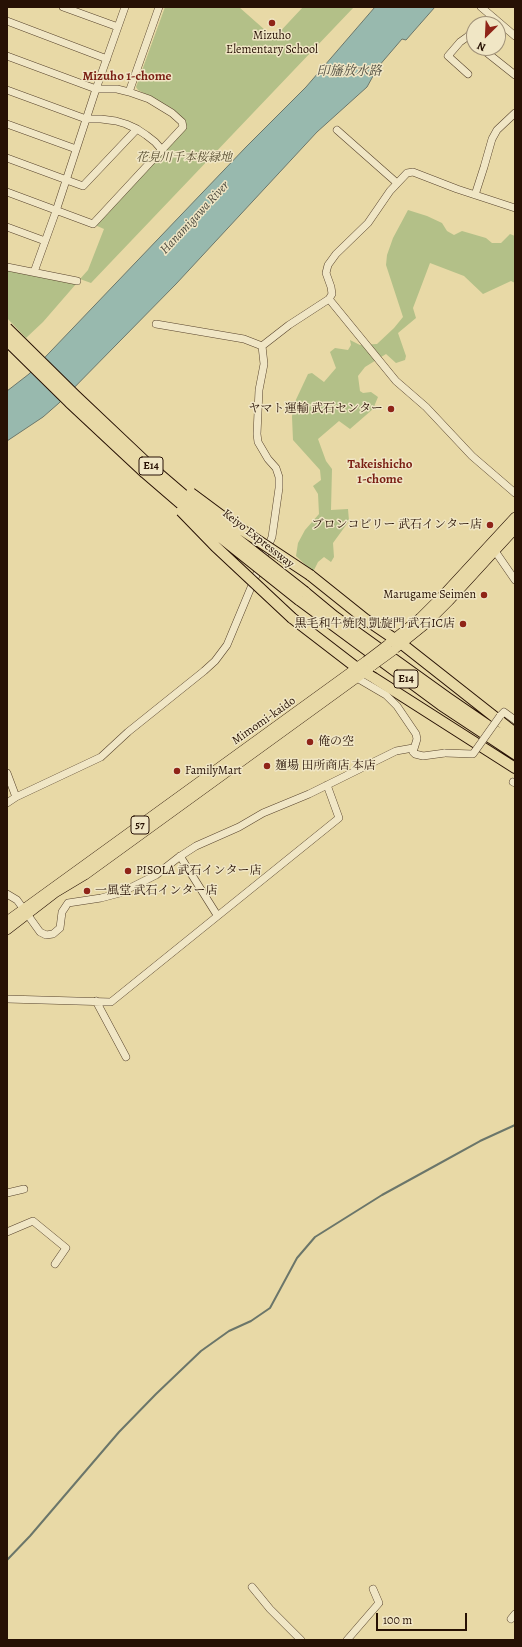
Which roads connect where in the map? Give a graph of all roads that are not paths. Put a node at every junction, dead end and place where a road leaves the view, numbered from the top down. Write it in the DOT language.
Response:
graph roads {
  1 [pos="63,7"];
  2 [pos="126,7"];
  3 [pos="159,7"];
  4 [pos="483,7"];
  5 [pos="492,16"];
  6 [pos="7,21"];
  7 [pos="118,27"];
  8 [pos="506,28"];
  9 [pos="515,36"];
  10 [pos="466,38"];
  11 [pos="7,56"];
  12 [pos="491,56"];
  13 [pos="107,58"];
  14 [pos="468,74"];
  15 [pos="515,75"];
  16 [pos="96,89"];
  17 [pos="7,90"];
  18 [pos="129,92"];
  19 [pos="515,113"];
  20 [pos="86,119"];
  21 [pos="7,124"];
  22 [pos="137,128"];
  23 [pos="337,130"];
  24 [pos="76,150"];
  25 [pos="162,150"];
  26 [pos="7,158"];
  27 [pos="66,180"];
  28 [pos="397,183"];
  29 [pos="7,192"];
  30 [pos="474,195"];
  31 [pos="515,208"];
  32 [pos="56,211"];
  33 [pos="7,227"];
  34 [pos="45,241"];
  35 [pos="7,267"];
  36 [pos="34,272"];
  37 [pos="77,281"];
  38 [pos="329,299"];
  39 [pos="156,324"];
  40 [pos="7,328"];
  41 [pos="7,341"];
  42 [pos="262,346"];
  43 [pos="96,422"];
  44 [pos="515,493"];
  45 [pos="515,516"];
  46 [pos="515,529"];
  47 [pos="495,551"];
  48 [pos="515,580"];
  49 [pos="302,596"];
  50 [pos="394,644"];
  51 [pos="363,669"];
  52 [pos="515,720"];
  53 [pos="515,734"];
  54 [pos="515,744"];
  55 [pos="413,748"];
  56 [pos="515,754"];
  57 [pos="515,768"];
  58 [pos="7,773"];
  59 [pos="327,785"];
  60 [pos="16,797"];
  61 [pos="7,803"];
  62 [pos="180,856"];
  63 [pos="7,894"];
  64 [pos="26,912"];
  65 [pos="217,915"];
  66 [pos="7,922"];
  67 [pos="7,930"];
  68 [pos="7,999"];
  69 [pos="96,1001"];
  70 [pos="126,1057"];
  71 [pos="24,1189"];
  72 [pos="7,1193"];
  73 [pos="7,1232"];
  74 [pos="55,1264"];
  75 [pos="252,1587"];
  76 [pos="373,1589"];
  77 [pos="301,1640"];
  78 [pos="347,1640"];
  1 -- 7 [label="street"];
  2 -- 7 [label="street"];
  3 -- 18 [label="street"];
  4 -- 5 [label="street"];
  6 -- 13 [label="street"];
  7 -- 13 [label="street"];
  8 -- 9 [label="street"];
  10 -- 14 [label="street"];
  11 -- 16 [label="street"];
  12 -- 15 [label="street"];
  13 -- 16 [label="street"];
  16 -- 18 [label="street"];
  16 -- 20 [label="street"];
  17 -- 20 [label="street"];
  18 -- 25 [label="street"];
  19 -- 30 [label="street"];
  20 -- 22 [label="street"];
  20 -- 24 [label="street"];
  21 -- 24 [label="street"];
  22 -- 25 [label="street"];
  22 -- 27 [label="street"];
  23 -- 28 [label="street"];
  24 -- 27 [label="street"];
  25 -- 32 [label="street"];
  26 -- 27 [label="street"];
  27 -- 32 [label="street"];
  28 -- 30 [label="street"];
  28 -- 38 [label="street"];
  29 -- 32 [label="street"];
  30 -- 31 [label="street"];
  32 -- 34 [label="street"];
  33 -- 34 [label="street"];
  34 -- 36 [label="street"];
  35 -- 36 [label="street"];
  36 -- 37 [label="street"];
  38 -- 42 [label="street"];
  38 -- 44 [label="street"];
  39 -- 42 [label="street"];
  40 -- 43 [label="highway, Keiyo Expressway / E14, bridge"];
  41 -- 43 [label="highway, Keiyo Expressway / E14, bridge"];
  42 -- 60 [label="street"];
  43 -- 49 [label="highway, Keiyo Expressway / E14, bridge"];
  43 -- 50 [label="highway, bridge"];
  43 -- 51 [label="highway, bridge"];
  45 -- 50 [label="main road, Mimomi-kaido / 57"];
  46 -- 47 [label="main road, Mimomi-kaido / 57"];
  47 -- 48 [label="street"];
  47 -- 50 [label="main road, Mimomi-kaido / 57"];
  49 -- 54 [label="highway, Keiyo Expressway / E14"];
  49 -- 56 [label="highway, Keiyo Expressway / E14"];
  50 -- 51 [label="main road, Mimomi-kaido / 57, bridge"];
  50 -- 53 [label="highway"];
  51 -- 55 [label="street"];
  51 -- 57 [label="highway"];
  51 -- 64 [label="main road, Mimomi-kaido / 57"];
  52 -- 55 [label="street, bridge"];
  55 -- 59 [label="street"];
  58 -- 60 [label="street"];
  59 -- 62 [label="street"];
  59 -- 65 [label="street"];
  60 -- 61 [label="street"];
  62 -- 64 [label="street"];
  62 -- 65 [label="street"];
  63 -- 64 [label="street"];
  64 -- 66 [label="main road, Mimomi-kaido / 57"];
  64 -- 67 [label="main road, Mimomi-kaido / 57"];
  65 -- 69 [label="street"];
  68 -- 69 [label="street"];
  69 -- 70 [label="street"];
  71 -- 72 [label="street"];
  73 -- 74 [label="street"];
  75 -- 77 [label="street"];
  76 -- 78 [label="street"];
}
